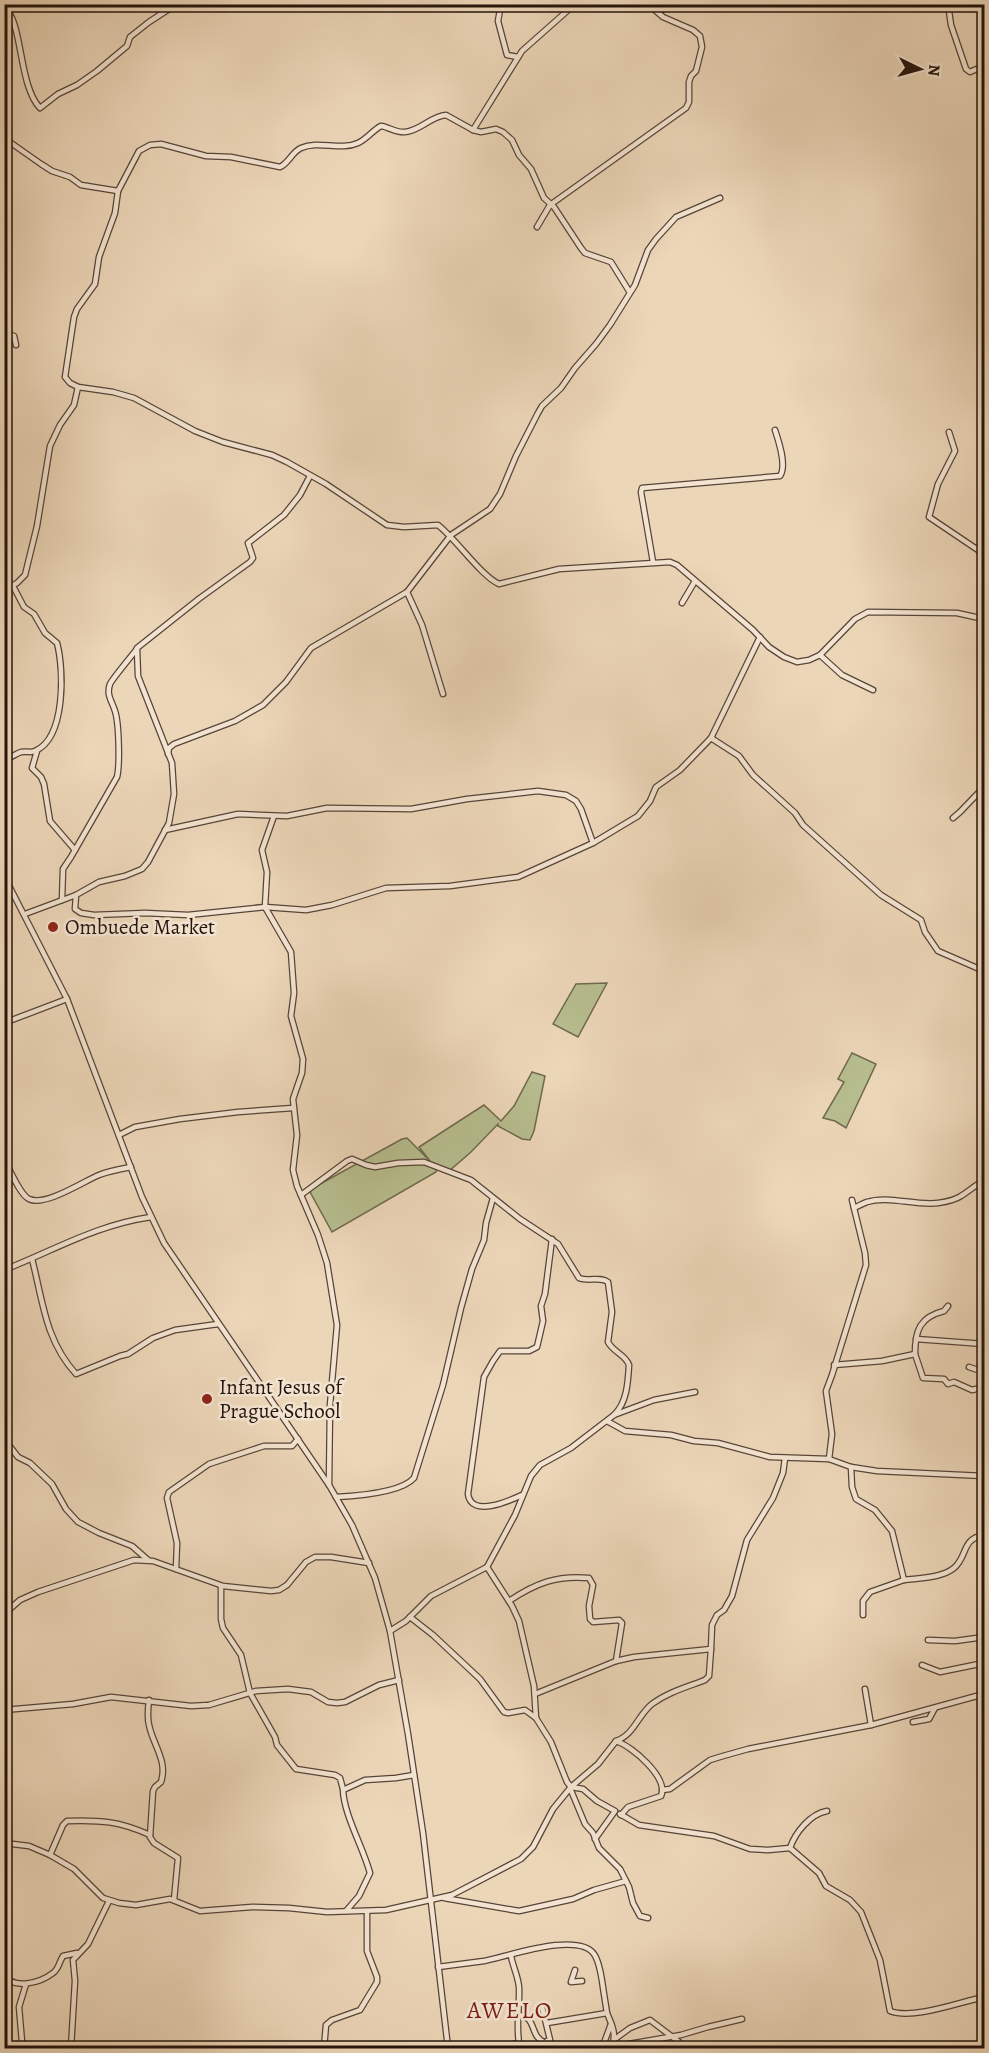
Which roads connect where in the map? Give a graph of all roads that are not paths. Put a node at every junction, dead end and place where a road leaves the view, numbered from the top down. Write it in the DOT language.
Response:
graph roads {
  1 [pos="180,4"];
  2 [pos="501,4"];
  3 [pos="575,4"];
  4 [pos="648,4"];
  5 [pos="660,4"];
  6 [pos="672,4"];
  7 [pos="948,4"];
  8 [pos="5,6"];
  9 [pos="518,57"];
  10 [pos="984,72"];
  11 [pos="473,130"];
  12 [pos="4,138"];
  13 [pos="118,191"];
  14 [pos="720,198"];
  15 [pos="551,204"];
  16 [pos="537,227"];
  17 [pos="629,291"];
  18 [pos="4,333"];
  19 [pos="16,345"];
  20 [pos="78,387"];
  21 [pos="775,430"];
  22 [pos="949,432"];
  23 [pos="310,476"];
  24 [pos="451,535"];
  25 [pos="984,554"];
  26 [pos="653,562"];
  27 [pos="695,581"];
  28 [pos="13,586"];
  29 [pos="4,590"];
  30 [pos="407,592"];
  31 [pos="682,603"];
  32 [pos="984,619"];
  33 [pos="760,637"];
  34 [pos="137,648"];
  35 [pos="820,655"];
  36 [pos="873,690"];
  37 [pos="443,694"];
  38 [pos="711,738"];
  39 [pos="37,750"];
  40 [pos="168,754"];
  41 [pos="4,760"];
  42 [pos="984,787"];
  43 [pos="274,816"];
  44 [pos="953,818"];
  45 [pos="165,830"];
  46 [pos="593,843"];
  47 [pos="75,850"];
  48 [pos="4,876"];
  49 [pos="76,895"];
  50 [pos="62,900"];
  51 [pos="265,907"];
  52 [pos="25,914"];
  53 [pos="984,971"];
  54 [pos="67,999"];
  55 [pos="4,1023"];
  56 [pos="293,1108"];
  57 [pos="119,1135"];
  58 [pos="4,1159"];
  59 [pos="131,1167"];
  60 [pos="984,1181"];
  61 [pos="301,1195"];
  62 [pos="493,1198"];
  63 [pos="852,1200"];
  64 [pos="855,1208"];
  65 [pos="151,1217"];
  66 [pos="552,1239"];
  67 [pos="32,1259"];
  68 [pos="4,1270"];
  69 [pos="948,1306"];
  70 [pos="218,1324"];
  71 [pos="916,1339"];
  72 [pos="984,1344"];
  73 [pos="915,1354"];
  74 [pos="834,1365"];
  75 [pos="969,1367"];
  76 [pos="984,1372"];
  77 [pos="984,1389"];
  78 [pos="695,1392"];
  79 [pos="614,1415"];
  80 [pos="607,1421"];
  81 [pos="4,1439"];
  82 [pos="297,1439"];
  83 [pos="785,1458"];
  84 [pos="829,1459"];
  85 [pos="851,1467"];
  86 [pos="984,1476"];
  87 [pos="329,1485"];
  88 [pos="523,1495"];
  89 [pos="336,1497"];
  90 [pos="984,1535"];
  91 [pos="148,1560"];
  92 [pos="369,1563"];
  93 [pos="487,1567"];
  94 [pos="176,1569"];
  95 [pos="904,1580"];
  96 [pos="221,1586"];
  97 [pos="509,1601"];
  98 [pos="4,1614"];
  99 [pos="863,1615"];
  100 [pos="410,1617"];
  101 [pos="390,1631"];
  102 [pos="984,1637"];
  103 [pos="928,1640"];
  104 [pos="711,1649"];
  105 [pos="616,1661"];
  106 [pos="984,1663"];
  107 [pos="922,1665"];
  108 [pos="399,1680"];
  109 [pos="865,1689"];
  110 [pos="250,1693"];
  111 [pos="535,1694"];
  112 [pos="984,1695"];
  113 [pos="149,1700"];
  114 [pos="935,1708"];
  115 [pos="4,1710"];
  116 [pos="536,1718"];
  117 [pos="913,1722"];
  118 [pos="871,1725"];
  119 [pos="616,1741"];
  120 [pos="414,1774"];
  121 [pos="571,1787"];
  122 [pos="343,1789"];
  123 [pos="662,1790"];
  124 [pos="827,1810"];
  125 [pos="615,1811"];
  126 [pos="621,1815"];
  127 [pos="150,1835"];
  128 [pos="595,1839"];
  129 [pos="4,1843"];
  130 [pos="790,1848"];
  131 [pos="50,1855"];
  132 [pos="626,1881"];
  133 [pos="444,1898"];
  134 [pos="174,1900"];
  135 [pos="109,1901"];
  136 [pos="431,1901"];
  137 [pos="367,1911"];
  138 [pos="346,1912"];
  139 [pos="648,1918"];
  140 [pos="77,1953"];
  141 [pos="511,1956"];
  142 [pos="438,1967"];
  143 [pos="575,1970"];
  144 [pos="4,1975"];
  145 [pos="582,1981"];
  146 [pos="26,1984"];
  147 [pos="984,1997"];
  148 [pos="542,2007"];
  149 [pos="607,2013"];
  150 [pos="518,2015"];
  151 [pos="742,2019"];
  152 [pos="546,2023"];
  153 [pos="612,2024"];
  154 [pos="672,2037"];
  155 [pos="547,2041"];
  156 [pos="614,2042"];
  157 [pos="519,2046"];
  158 [pos="20,2049"];
  159 [pos="71,2049"];
  160 [pos="324,2049"];
  161 [pos="448,2049"];
  162 [pos="492,2049"];
  163 [pos="543,2049"];
  164 [pos="552,2049"];
  165 [pos="590,2049"];
  166 [pos="608,2049"];
  167 [pos="687,2049"];
  1 -- 8 [label="street"];
  2 -- 9 [label="street"];
  3 -- 9 [label="street"];
  4 -- 15 [label="street"];
  5 -- 6 [label="street"];
  7 -- 10 [label="street"];
  9 -- 11 [label="street"];
  11 -- 13 [label="street"];
  11 -- 15 [label="street"];
  12 -- 13 [label="street"];
  13 -- 20 [label="street"];
  14 -- 17 [label="street"];
  15 -- 16 [label="street"];
  15 -- 17 [label="street"];
  17 -- 24 [label="street"];
  18 -- 19 [label="street"];
  20 -- 23 [label="street"];
  20 -- 28 [label="street"];
  21 -- 26 [label="street"];
  22 -- 25 [label="street"];
  23 -- 24 [label="street"];
  23 -- 34 [label="street"];
  24 -- 26 [label="street"];
  24 -- 30 [label="street"];
  26 -- 27 [label="street"];
  27 -- 31 [label="street"];
  27 -- 33 [label="street"];
  28 -- 29 [label="street"];
  28 -- 39 [label="street"];
  30 -- 37 [label="street"];
  30 -- 40 [label="street"];
  32 -- 35 [label="street"];
  33 -- 35 [label="street"];
  33 -- 38 [label="street"];
  34 -- 40 [label="street"];
  34 -- 47 [label="street"];
  35 -- 36 [label="street"];
  38 -- 46 [label="street"];
  38 -- 53 [label="street"];
  39 -- 41 [label="street"];
  39 -- 47 [label="street"];
  40 -- 45 [label="street"];
  42 -- 44 [label="street"];
  43 -- 45 [label="street"];
  43 -- 46 [label="street"];
  43 -- 51 [label="street"];
  45 -- 49 [label="street"];
  46 -- 51 [label="street"];
  47 -- 50 [label="street"];
  48 -- 52 [label="street"];
  49 -- 50 [label="street"];
  49 -- 51 [label="street"];
  50 -- 52 [label="street"];
  51 -- 56 [label="street"];
  52 -- 54 [label="street"];
  54 -- 55 [label="street"];
  54 -- 57 [label="street"];
  56 -- 57 [label="street"];
  56 -- 61 [label="street"];
  57 -- 59 [label="street"];
  58 -- 59 [label="street"];
  59 -- 65 [label="street"];
  60 -- 64 [label="street"];
  61 -- 62 [label="street"];
  61 -- 87 [label="street"];
  62 -- 66 [label="street"];
  62 -- 89 [label="street"];
  63 -- 64 [label="street"];
  64 -- 74 [label="street"];
  65 -- 67 [label="street"];
  65 -- 70 [label="street"];
  66 -- 79 [label="street"];
  66 -- 88 [label="street"];
  67 -- 68 [label="street"];
  67 -- 70 [label="street"];
  69 -- 71 [label="street"];
  70 -- 82 [label="street"];
  71 -- 72 [label="street"];
  71 -- 73 [label="street"];
  73 -- 74 [label="street"];
  73 -- 77 [label="street"];
  74 -- 84 [label="street"];
  75 -- 76 [label="street"];
  78 -- 79 [label="street"];
  79 -- 80 [label="street"];
  80 -- 83 [label="street"];
  80 -- 88 [label="street"];
  81 -- 91 [label="street"];
  82 -- 87 [label="street"];
  82 -- 94 [label="street"];
  83 -- 84 [label="street"];
  83 -- 104 [label="street"];
  84 -- 85 [label="street"];
  85 -- 86 [label="street"];
  85 -- 95 [label="street"];
  87 -- 89 [label="street"];
  88 -- 93 [label="street"];
  89 -- 92 [label="street"];
  90 -- 95 [label="street"];
  91 -- 94 [label="street"];
  91 -- 98 [label="street"];
  92 -- 96 [label="street"];
  92 -- 101 [label="street"];
  93 -- 97 [label="street"];
  93 -- 100 [label="street"];
  94 -- 96 [label="street"];
  95 -- 99 [label="street"];
  96 -- 110 [label="street"];
  97 -- 105 [label="street"];
  97 -- 111 [label="street"];
  100 -- 101 [label="street"];
  100 -- 116 [label="street"];
  101 -- 108 [label="street"];
  102 -- 103 [label="street"];
  104 -- 105 [label="street"];
  104 -- 119 [label="street"];
  105 -- 111 [label="street"];
  106 -- 107 [label="street"];
  108 -- 110 [label="street"];
  108 -- 120 [label="street"];
  109 -- 118 [label="street"];
  110 -- 113 [label="street"];
  110 -- 122 [label="street"];
  111 -- 116 [label="street"];
  112 -- 114 [label="street"];
  113 -- 115 [label="street"];
  113 -- 127 [label="street"];
  114 -- 117 [label="street"];
  114 -- 118 [label="street"];
  116 -- 121 [label="street"];
  118 -- 123 [label="street"];
  119 -- 121 [label="street"];
  119 -- 123 [label="street"];
  120 -- 122 [label="street"];
  120 -- 136 [label="street"];
  121 -- 125 [label="street"];
  121 -- 128 [label="street"];
  121 -- 133 [label="street"];
  122 -- 138 [label="street"];
  123 -- 126 [label="street"];
  124 -- 130 [label="street"];
  125 -- 126 [label="street"];
  125 -- 128 [label="street"];
  126 -- 130 [label="street"];
  127 -- 131 [label="street"];
  127 -- 134 [label="street"];
  128 -- 132 [label="street"];
  129 -- 131 [label="street"];
  130 -- 147 [label="street"];
  131 -- 135 [label="street"];
  132 -- 133 [label="street"];
  132 -- 139 [label="street"];
  133 -- 136 [label="street"];
  134 -- 135 [label="street"];
  134 -- 138 [label="street"];
  135 -- 140 [label="street"];
  136 -- 137 [label="street"];
  136 -- 142 [label="street"];
  137 -- 138 [label="street"];
  137 -- 160 [label="street"];
  140 -- 146 [label="street"];
  140 -- 159 [label="street"];
  141 -- 142 [label="street"];
  141 -- 149 [label="street"];
  141 -- 150 [label="street"];
  142 -- 161 [label="street"];
  143 -- 145 [label="street"];
  144 -- 146 [label="street"];
  146 -- 158 [label="street"];
  148 -- 152 [label="street"];
  149 -- 152 [label="street"];
  149 -- 153 [label="street"];
  150 -- 155 [label="street"];
  150 -- 157 [label="street"];
  151 -- 154 [label="street"];
  152 -- 155 [label="street"];
  153 -- 156 [label="street"];
  153 -- 165 [label="street"];
  154 -- 156 [label="street"];
  154 -- 156 [label="street"];
  154 -- 167 [label="street"];
  155 -- 163 [label="street"];
  155 -- 164 [label="street"];
  156 -- 166 [label="street"];
  157 -- 162 [label="street"];
}
